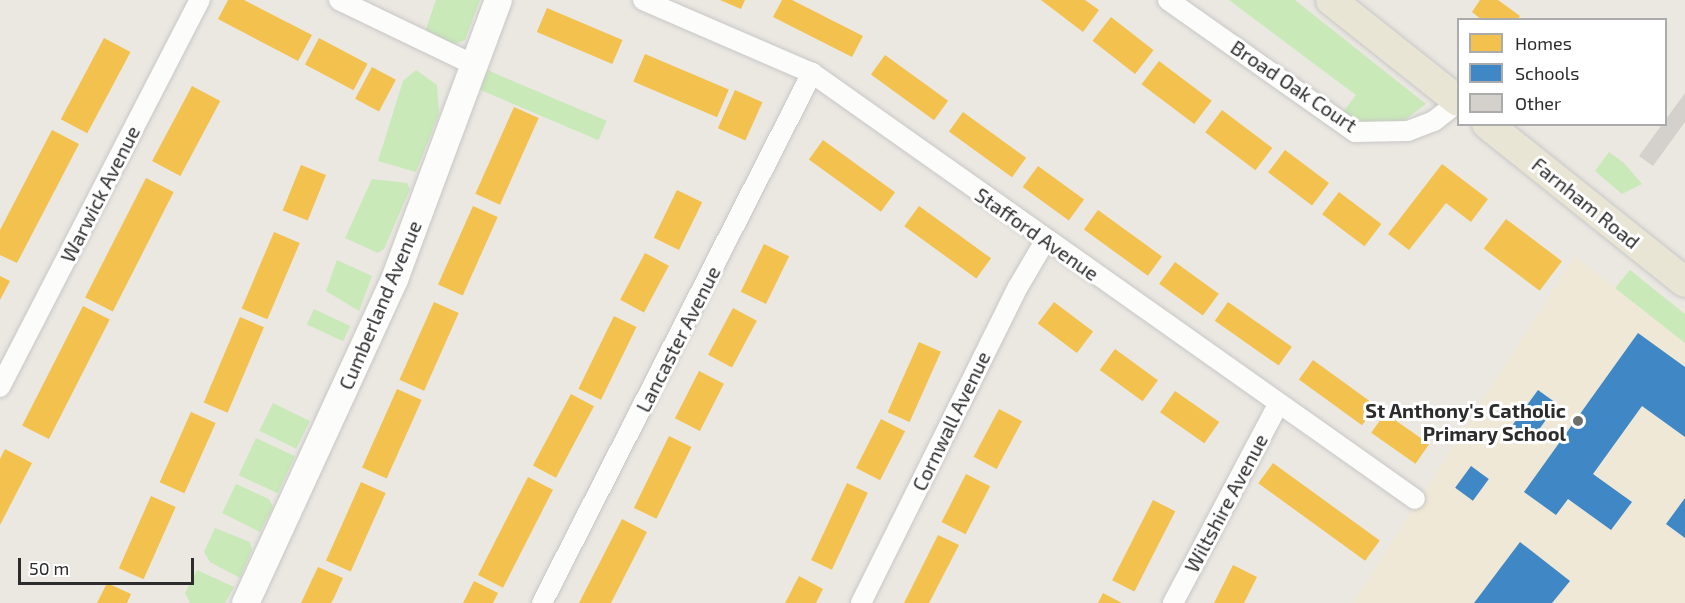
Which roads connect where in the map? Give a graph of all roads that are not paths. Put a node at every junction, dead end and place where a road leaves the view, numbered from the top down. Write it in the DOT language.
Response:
graph roads {
  1 [pos="200,0"];
  2 [pos="339,0"];
  3 [pos="498,0"];
  4 [pos="643,0"];
  5 [pos="1168,0"];
  6 [pos="1331,0"];
  7 [pos="476,66"];
  8 [pos="812,73"];
  9 [pos="1457,100"];
  10 [pos="1457,102"];
  11 [pos="1490,126"];
  12 [pos="1045,241"];
  13 [pos="1685,282"];
  14 [pos="0,387"];
  15 [pos="1279,403"];
  16 [pos="1415,499"];
  17 [pos="245,603"];
  18 [pos="542,603"];
  19 [pos="861,603"];
  20 [pos="1173,603"];
  1 -- 14 [label="street, Warwick Avenue"];
  2 -- 7 [label="street"];
  3 -- 7 [label="street, Cumberland Avenue"];
  4 -- 8 [label="street, Stafford Avenue"];
  5 -- 10 [label="street, Broad Oak Court"];
  6 -- 9 [label="main road"];
  7 -- 17 [label="street, Cumberland Avenue"];
  8 -- 12 [label="street, Stafford Avenue"];
  8 -- 18 [label="street, Lancaster Avenue"];
  11 -- 13 [label="main road, Farnham Road"];
  12 -- 15 [label="street, Stafford Avenue"];
  12 -- 19 [label="street, Cornwall Avenue"];
  15 -- 16 [label="street, Stafford Avenue"];
  15 -- 20 [label="street, Wiltshire Avenue"];
}
